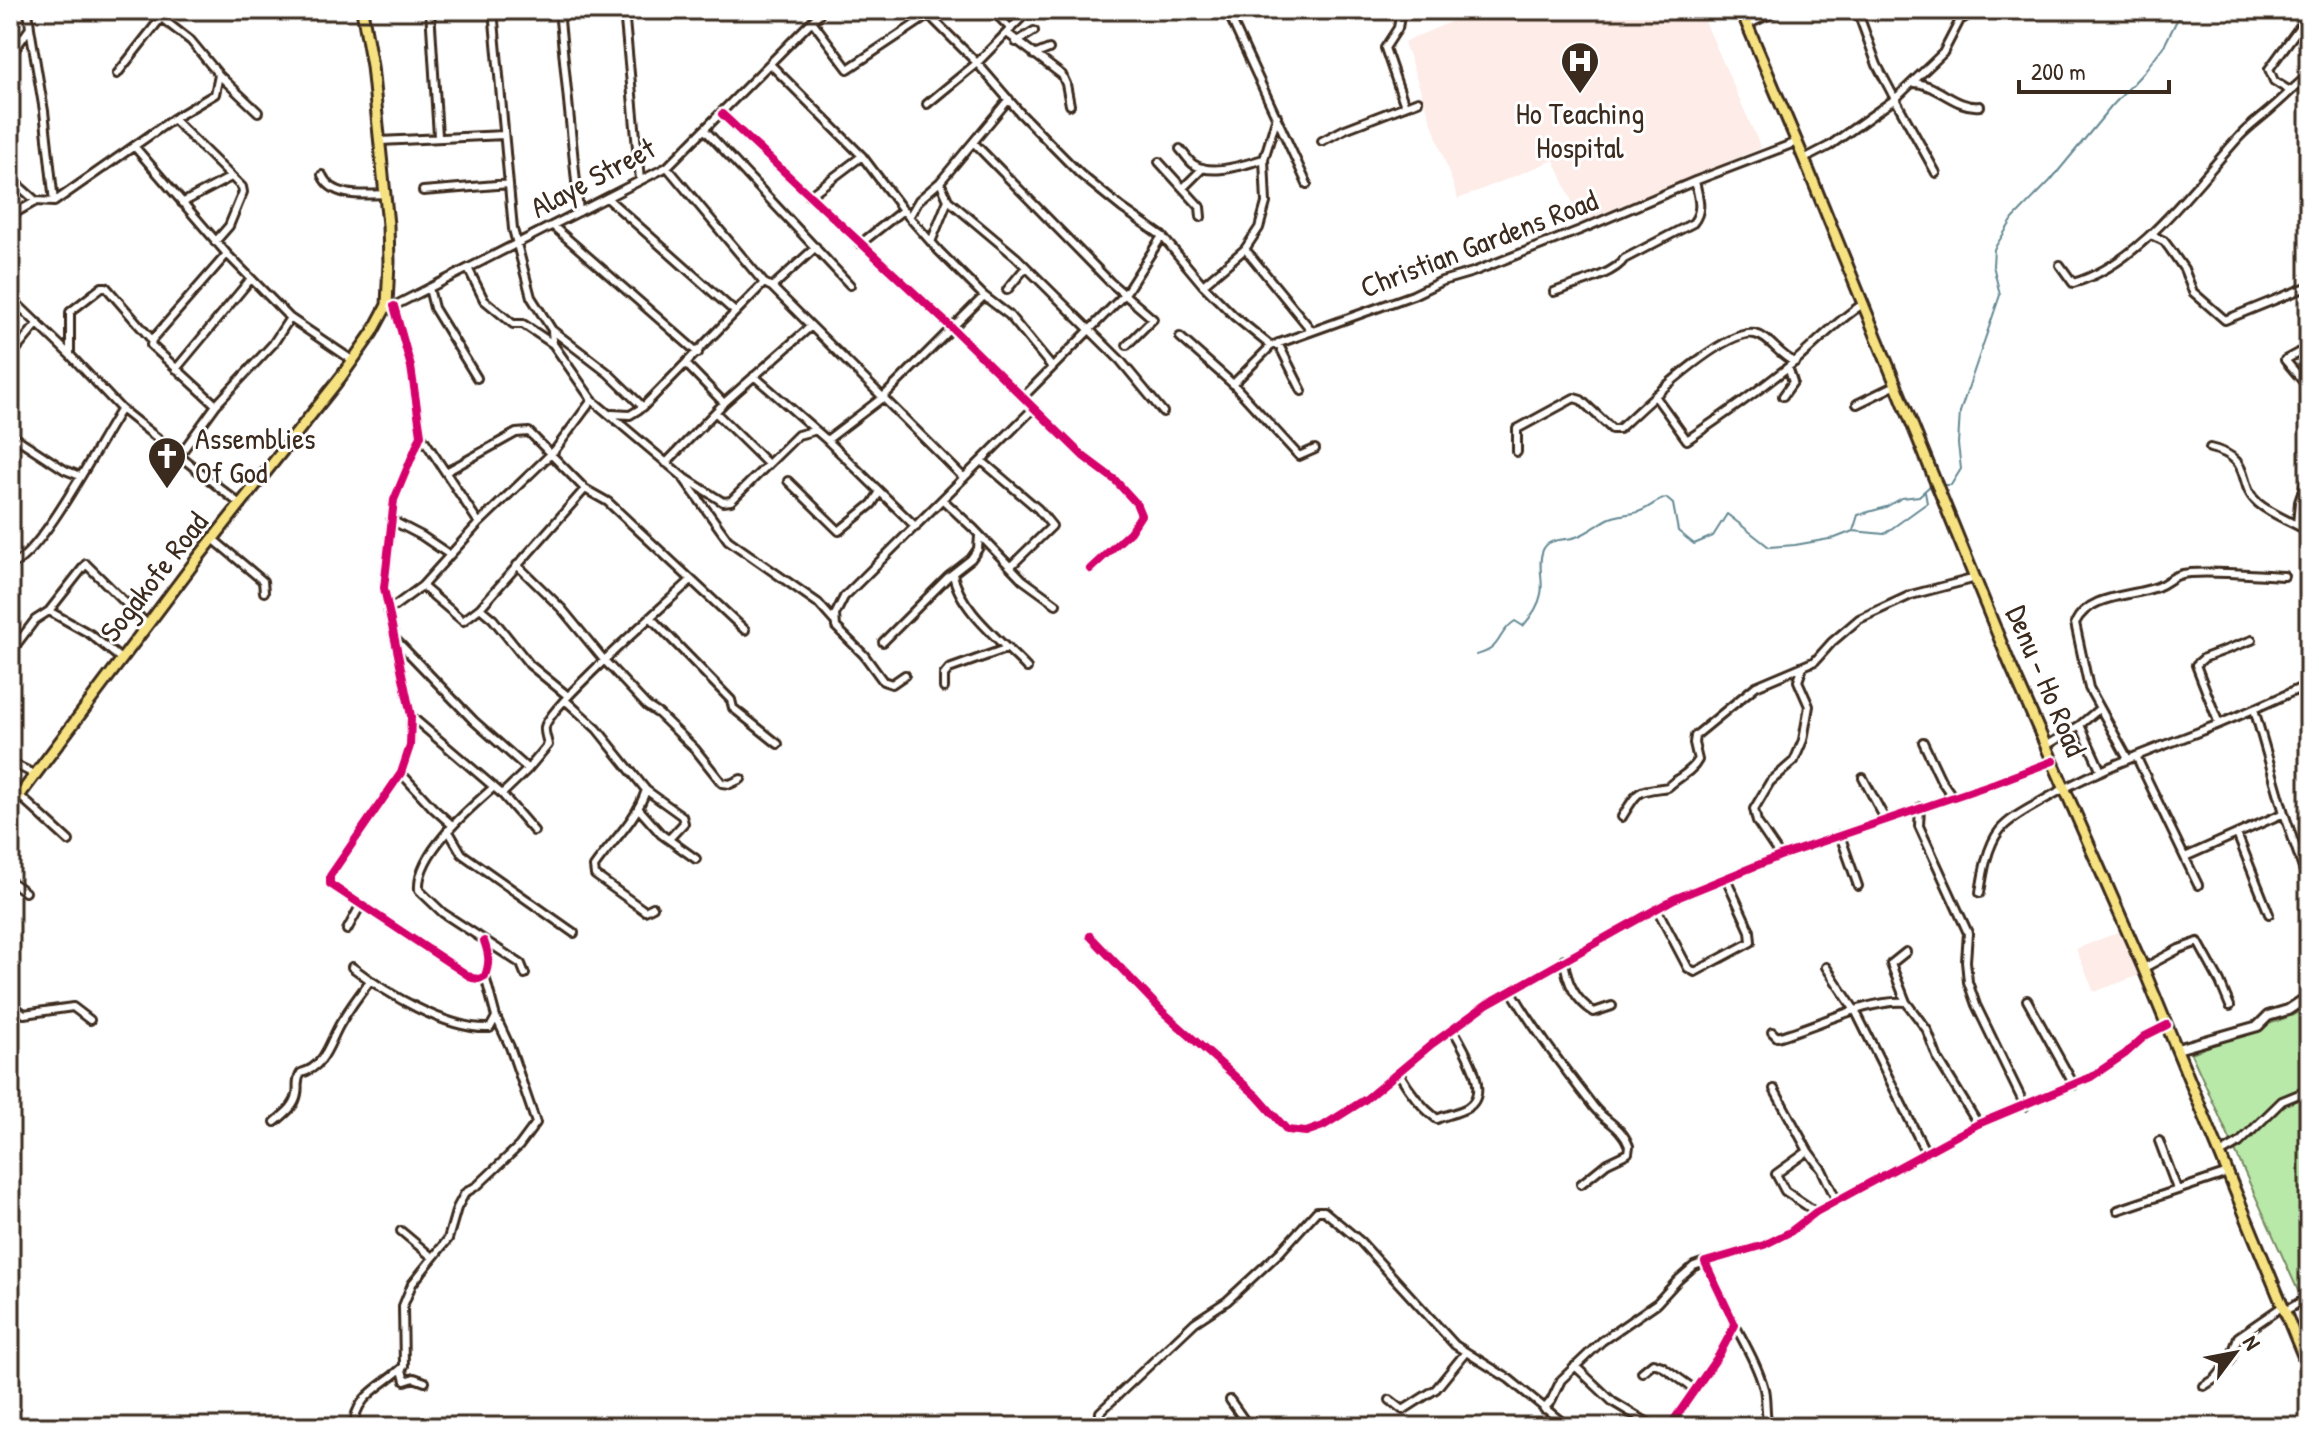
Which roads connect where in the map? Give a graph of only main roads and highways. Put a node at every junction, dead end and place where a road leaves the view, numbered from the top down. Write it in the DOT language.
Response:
graph roads {
  1 [pos="362,10"];
  2 [pos="1741,10"];
  3 [pos="10,808"];
  4 [pos="2309,1370"];
  1 -- 3 [label="main road, Sogakofe Road"];
  2 -- 4 [label="main road, Denu - Ho Road"];
}
